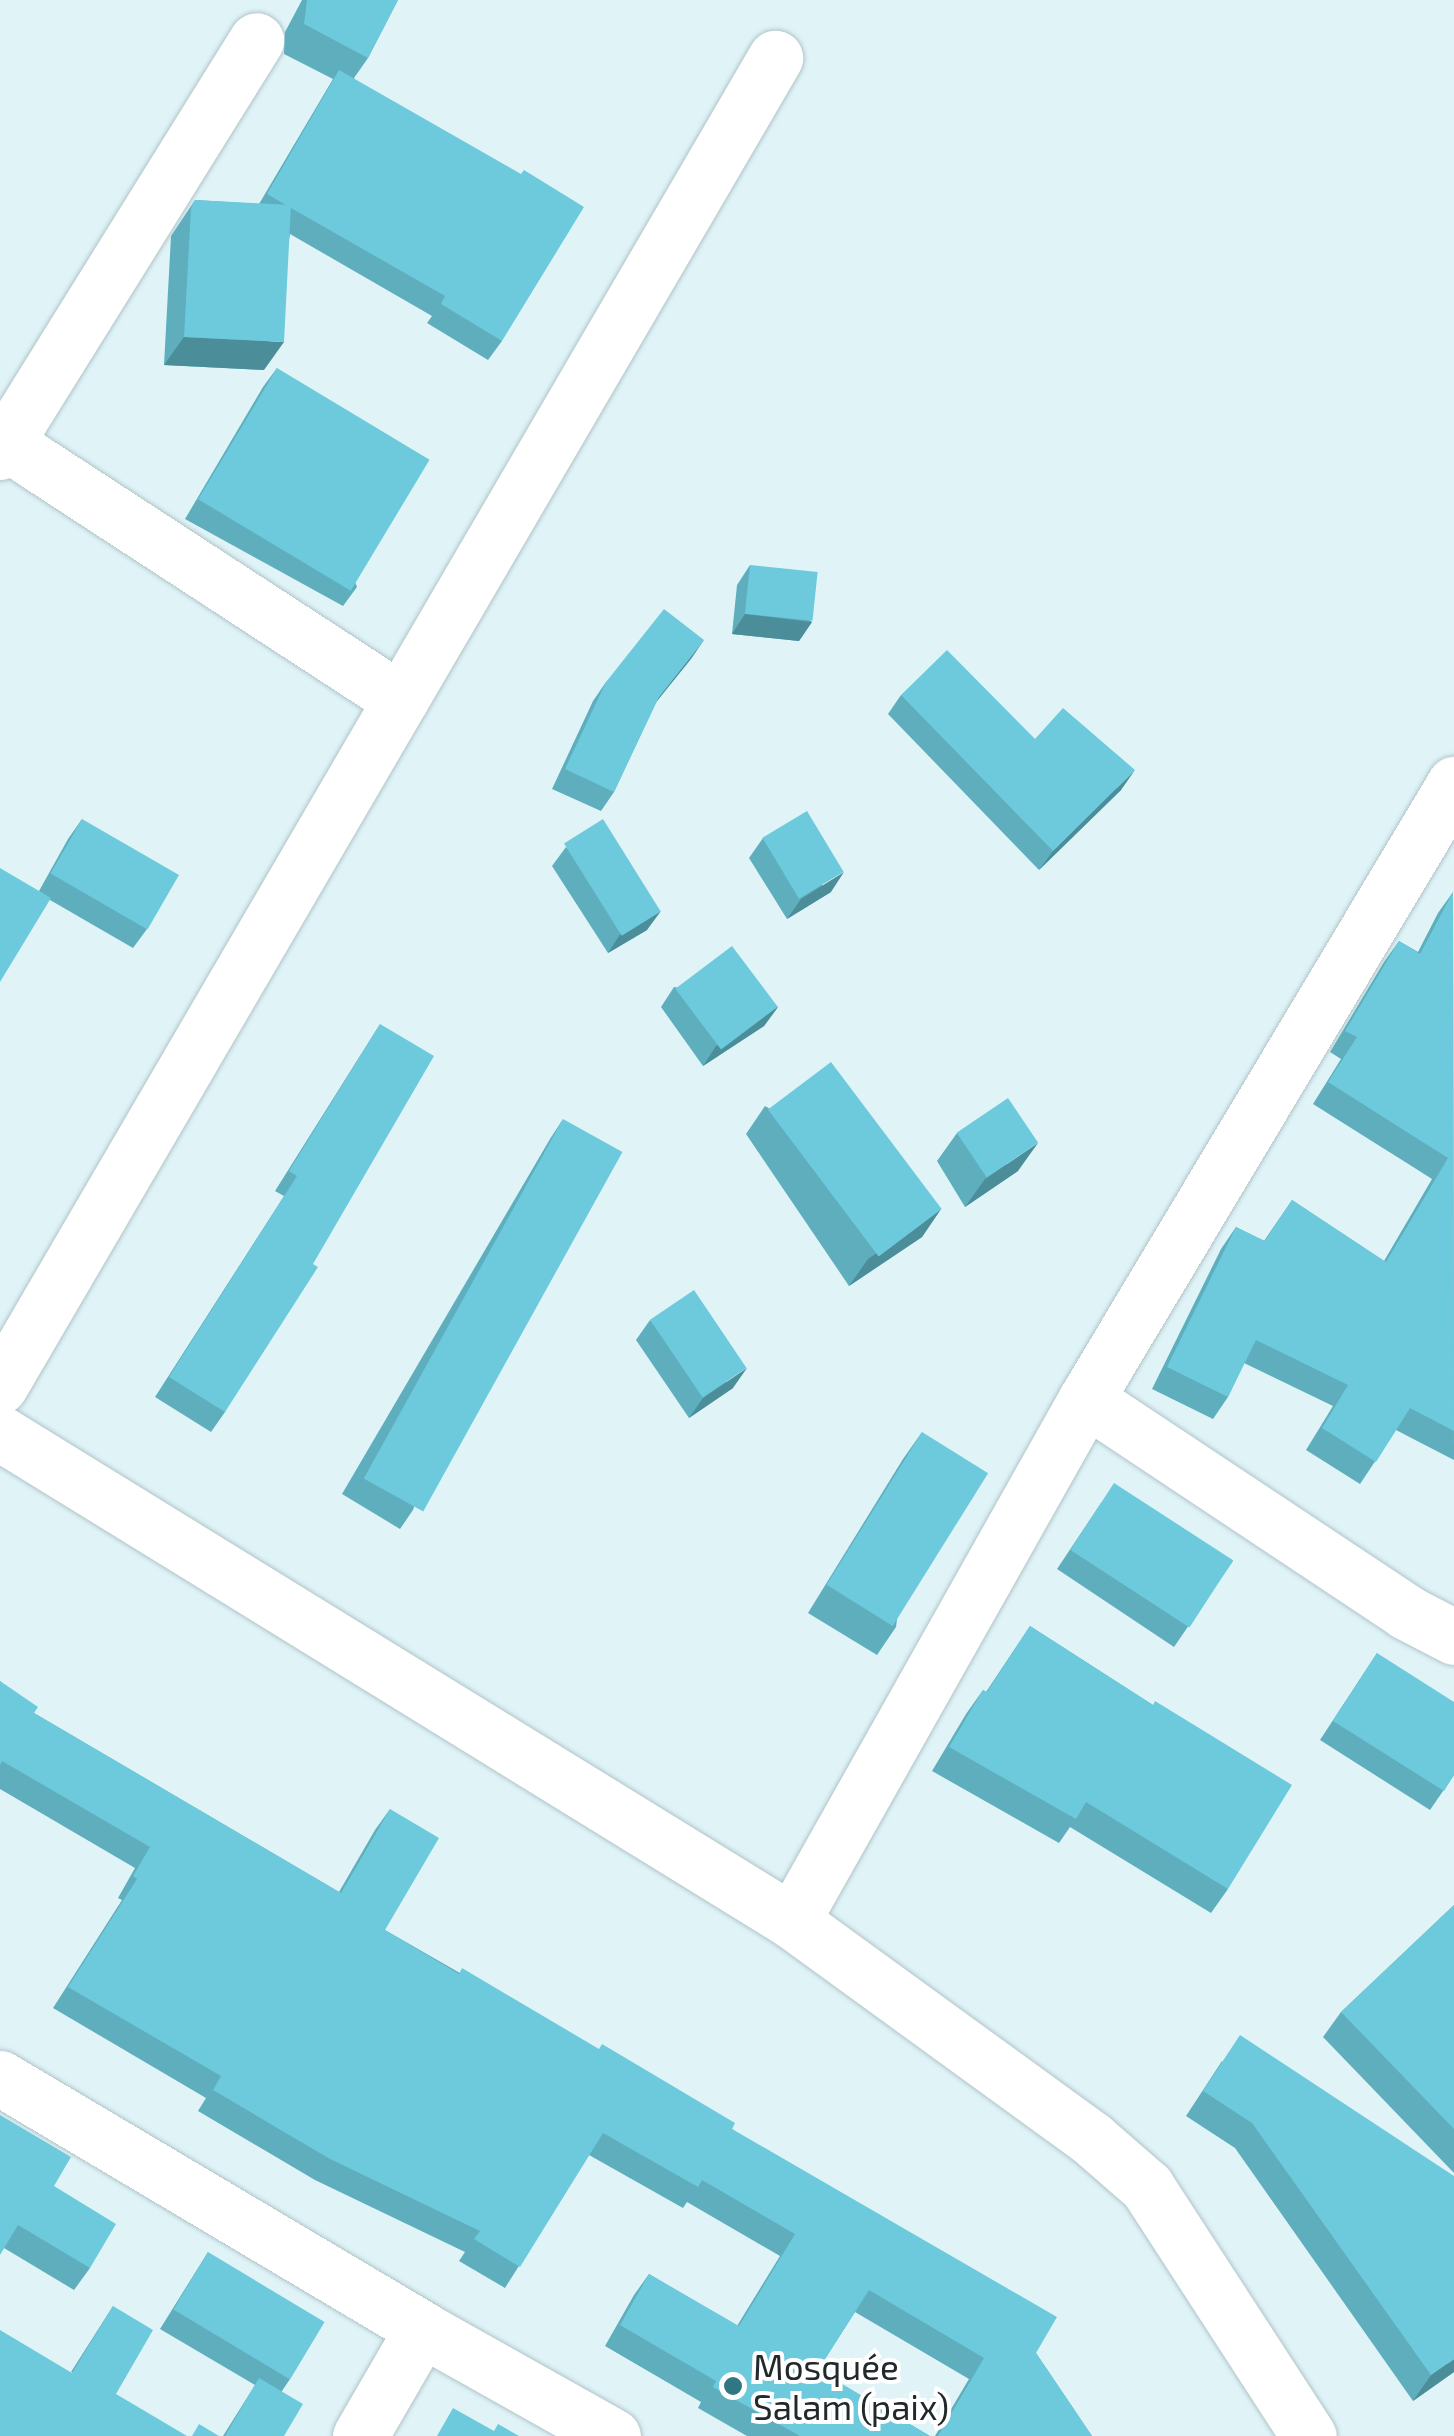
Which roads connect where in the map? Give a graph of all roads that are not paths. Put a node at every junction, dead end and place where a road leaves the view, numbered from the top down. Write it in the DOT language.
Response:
graph roads {
  1 [pos="256,40"];
  2 [pos="775,58"];
  3 [pos="2,445"];
  4 [pos="401,700"];
  5 [pos="1454,784"];
  6 [pos="0,1386"];
  7 [pos="1086,1399"];
  8 [pos="0,1433"];
  9 [pos="1454,1637"];
  10 [pos="792,1922"];
  11 [pos="0,2078"];
  12 [pos="422,2329"];
  13 [pos="360,2436"];
  14 [pos="613,2436"];
  15 [pos="1309,2436"];
  1 -- 3 [label="street"];
  2 -- 4 [label="street"];
  3 -- 4 [label="street"];
  4 -- 6 [label="street"];
  5 -- 7 [label="street"];
  7 -- 9 [label="street"];
  7 -- 10 [label="street"];
  8 -- 10 [label="street"];
  10 -- 15 [label="street"];
  11 -- 12 [label="street"];
  12 -- 13 [label="street"];
  12 -- 14 [label="street"];
}
